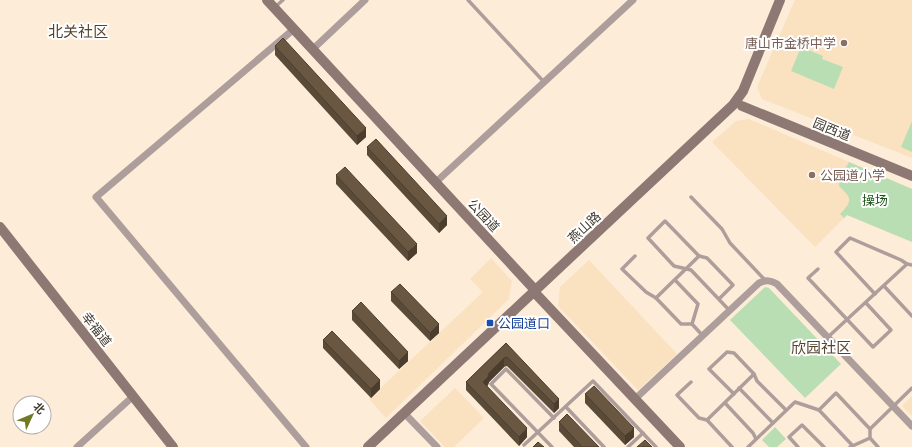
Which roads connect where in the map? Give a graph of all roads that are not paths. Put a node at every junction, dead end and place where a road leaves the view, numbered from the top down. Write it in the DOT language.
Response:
graph roads {
  1 [pos="267,0"];
  2 [pos="283,0"];
  3 [pos="366,0"];
  4 [pos="468,0"];
  5 [pos="633,0"];
  6 [pos="780,0"];
  7 [pos="786,0"];
  8 [pos="274,8"];
  9 [pos="294,29"];
  10 [pos="313,49"];
  11 [pos="544,82"];
  12 [pos="742,106"];
  13 [pos="912,176"];
  14 [pos="436,182"];
  15 [pos="691,197"];
  16 [pos="0,228"];
  17 [pos="0,236"];
  18 [pos="635,256"];
  19 [pos="699,256"];
  20 [pos="910,265"];
  21 [pos="686,269"];
  22 [pos="818,269"];
  23 [pos="674,280"];
  24 [pos="765,280"];
  25 [pos="884,286"];
  26 [pos="536,292"];
  27 [pos="876,294"];
  28 [pos="656,298"];
  29 [pos="719,299"];
  30 [pos="866,303"];
  31 [pos="730,311"];
  32 [pos="912,316"];
  33 [pos="848,320"];
  34 [pos="692,324"];
  35 [pos="703,336"];
  36 [pos="828,338"];
  37 [pos="754,374"];
  38 [pos="691,382"];
  39 [pos="739,388"];
  40 [pos="912,388"];
  41 [pos="734,394"];
  42 [pos="635,399"];
  43 [pos="129,400"];
  44 [pos="725,403"];
  45 [pos="893,406"];
  46 [pos="566,407"];
  47 [pos="786,410"];
  48 [pos="818,410"];
  49 [pos="408,417"];
  50 [pos="554,418"];
  51 [pos="707,420"];
  52 [pos="773,423"];
  53 [pos="912,426"];
  54 [pos="870,429"];
  55 [pos="538,432"];
  56 [pos="643,433"];
  57 [pos="756,438"];
  58 [pos="870,438"];
  59 [pos="524,445"];
  60 [pos="851,446"];
  61 [pos="78,447"];
  62 [pos="165,447"];
  63 [pos="173,447"];
  64 [pos="306,447"];
  65 [pos="368,447"];
  66 [pos="376,447"];
  67 [pos="437,447"];
  68 [pos="552,447"];
  69 [pos="604,447"];
  70 [pos="628,447"];
  71 [pos="656,447"];
  72 [pos="680,447"];
  73 [pos="732,447"];
  74 [pos="748,447"];
  75 [pos="798,447"];
  76 [pos="824,447"];
  77 [pos="878,447"];
  1 -- 8 [label="main road, 公园道"];
  2 -- 8 [label="lane"];
  3 -- 10 [label="street"];
  4 -- 11 [label="lane"];
  5 -- 11 [label="street"];
  6 -- 26 [label="main road, 燕山路"];
  7 -- 12 [label="main road, 燕山路"];
  8 -- 9 [label="main road, 公园道"];
  9 -- 10 [label="main road, 公园道"];
  9 -- 64 [label="street"];
  10 -- 14 [label="main road, 公园道"];
  11 -- 14 [label="street"];
  12 -- 13 [label="main road, 园西道"];
  12 -- 26 [label="main road, 燕山路"];
  14 -- 26 [label="main road, 公园道"];
  15 -- 24 [label="lane"];
  16 -- 63 [label="main road, 幸福道"];
  17 -- 43 [label="main road, 幸福道"];
  18 -- 28 [label="lane"];
  19 -- 21 [label="lane"];
  19 -- 21 [label="lane"];
  19 -- 29 [label="lane"];
  20 -- 25 [label="lane"];
  20 -- 27 [label="lane"];
  21 -- 23 [label="lane"];
  21 -- 29 [label="lane"];
  22 -- 33 [label="lane"];
  23 -- 28 [label="lane"];
  23 -- 34 [label="lane"];
  24 -- 31 [label="street"];
  24 -- 36 [label="street"];
  25 -- 27 [label="lane"];
  25 -- 32 [label="lane"];
  26 -- 42 [label="main road, 公园道"];
  26 -- 49 [label="main road, 燕山路"];
  26 -- 65 [label="main road, 燕山路"];
  27 -- 30 [label="lane"];
  28 -- 34 [label="lane"];
  29 -- 31 [label="lane"];
  30 -- 33 [label="lane"];
  30 -- 33 [label="lane"];
  31 -- 35 [label="street"];
  33 -- 36 [label="lane"];
  34 -- 35 [label="lane"];
  35 -- 42 [label="street"];
  36 -- 45 [label="street"];
  37 -- 39 [label="lane"];
  37 -- 41 [label="lane"];
  37 -- 47 [label="lane"];
  38 -- 51 [label="lane"];
  39 -- 41 [label="lane"];
  39 -- 52 [label="lane"];
  40 -- 45 [label="lane"];
  41 -- 44 [label="lane"];
  42 -- 72 [label="main road, 公园道"];
  43 -- 61 [label="street"];
  43 -- 62 [label="main road, 幸福道"];
  44 -- 51 [label="lane"];
  44 -- 57 [label="lane"];
  45 -- 53 [label="street"];
  45 -- 54 [label="lane"];
  46 -- 50 [label="lane"];
  46 -- 56 [label="lane"];
  46 -- 69 [label="lane"];
  47 -- 48 [label="lane"];
  47 -- 52 [label="lane"];
  48 -- 54 [label="lane"];
  48 -- 60 [label="lane"];
  49 -- 66 [label="main road, 燕山路"];
  49 -- 67 [label="street"];
  50 -- 55 [label="lane"];
  50 -- 55 [label="lane"];
  51 -- 73 [label="lane"];
  52 -- 57 [label="lane"];
  54 -- 58 [label="lane"];
  55 -- 59 [label="lane"];
  55 -- 68 [label="lane"];
  56 -- 70 [label="lane"];
  56 -- 71 [label="lane"];
  57 -- 74 [label="lane"];
  58 -- 60 [label="lane"];
  58 -- 77 [label="lane"];
  75 -- 76 [label="lane"];
}
